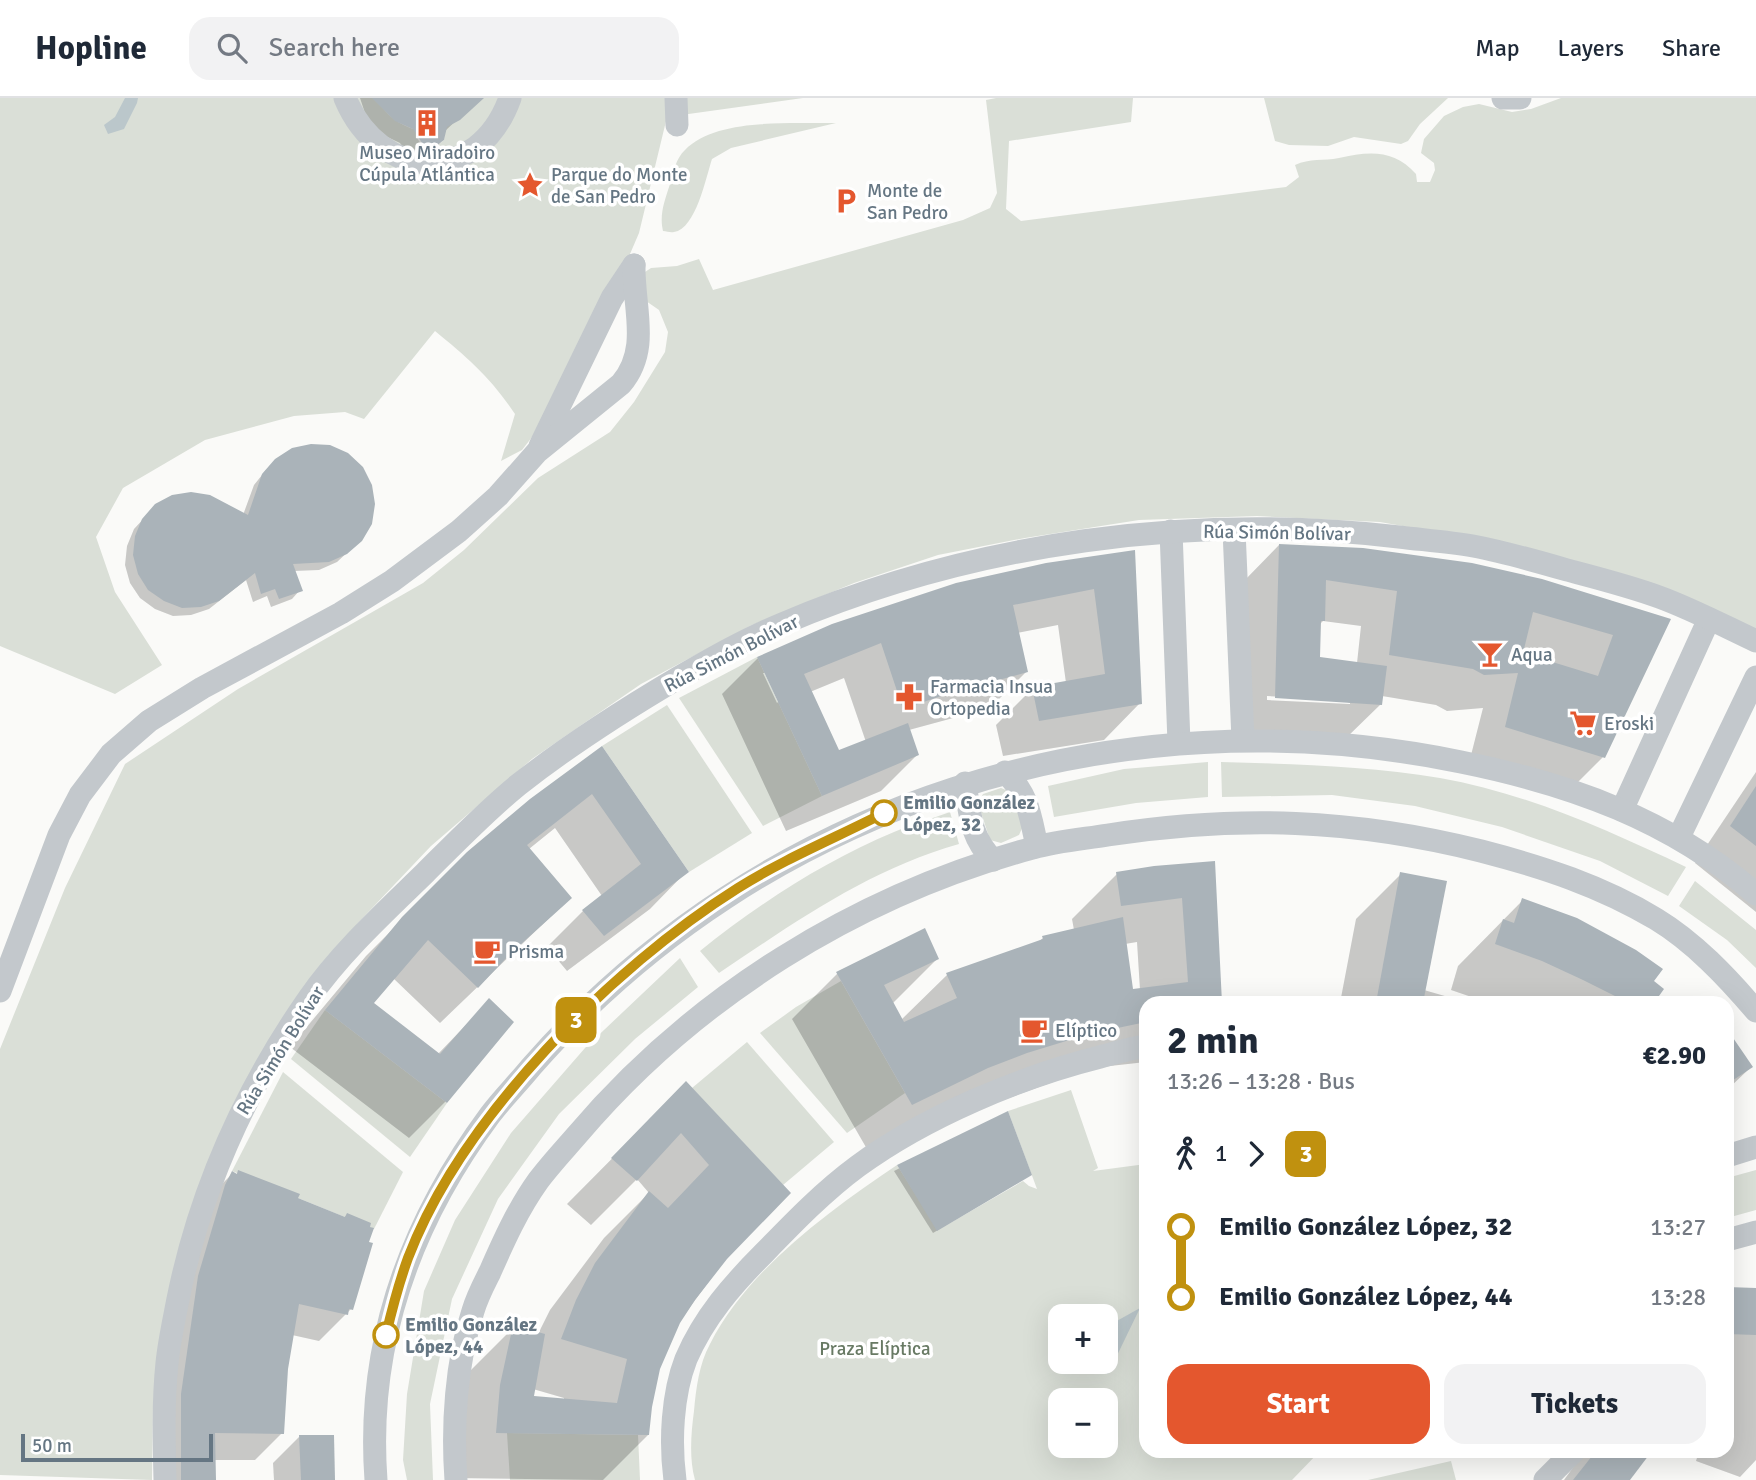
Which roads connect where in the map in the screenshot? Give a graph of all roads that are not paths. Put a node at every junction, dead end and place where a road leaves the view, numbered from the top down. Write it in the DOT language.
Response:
graph roads {
  1 [pos="345,98"];
  2 [pos="510,98"];
  3 [pos="676,98"];
  4 [pos="1503,98"];
  5 [pos="1521,98"];
  6 [pos="677,125"];
  7 [pos="537,452"];
  8 [pos="1234,530"];
  9 [pos="1171,531"];
  10 [pos="1709,619"];
  11 [pos="1756,641"];
  12 [pos="1756,677"];
  13 [pos="1242,740"];
  14 [pos="1180,743"];
  15 [pos="1004,772"];
  16 [pos="965,783"];
  17 [pos="1622,810"];
  18 [pos="1679,837"];
  19 [pos="1037,846"];
  20 [pos="993,860"];
  21 [pos="1756,894"];
  22 [pos="0,990"];
  23 [pos="1756,1011"];
  24 [pos="1139,1048"];
  25 [pos="1756,1147"];
  26 [pos="1734,1154"];
  27 [pos="1756,1232"];
  28 [pos="1734,1238"];
  29 [pos="1567,1458"];
  30 [pos="165,1480"];
  31 [pos="376,1480"];
  32 [pos="456,1480"];
  33 [pos="676,1480"];
  34 [pos="1545,1480"];
  1 -- 2 [label="street"];
  3 -- 6 [label="street"];
  4 -- 5 [label="street"];
  7 -- 7 [label="street"];
  7 -- 22 [label="street"];
  8 -- 9 [label="street, Rúa Simón Bolívar"];
  8 -- 10 [label="street, Rúa Simón Bolívar"];
  8 -- 13 [label="street"];
  9 -- 14 [label="street"];
  9 -- 30 [label="street, Rúa Simón Bolívar"];
  10 -- 11 [label="street, Rúa Simón Bolívar"];
  10 -- 17 [label="street"];
  12 -- 18 [label="street"];
  13 -- 14 [label="street"];
  13 -- 17 [label="street"];
  14 -- 15 [label="street"];
  15 -- 16 [label="street"];
  15 -- 19 [label="street"];
  16 -- 20 [label="street"];
  16 -- 31 [label="street"];
  17 -- 18 [label="street"];
  18 -- 21 [label="street"];
  19 -- 20 [label="street"];
  19 -- 23 [label="street"];
  20 -- 32 [label="street"];
  24 -- 33 [label="street"];
  25 -- 26 [label="street"];
  27 -- 28 [label="street"];
  29 -- 34 [label="street"];
}
